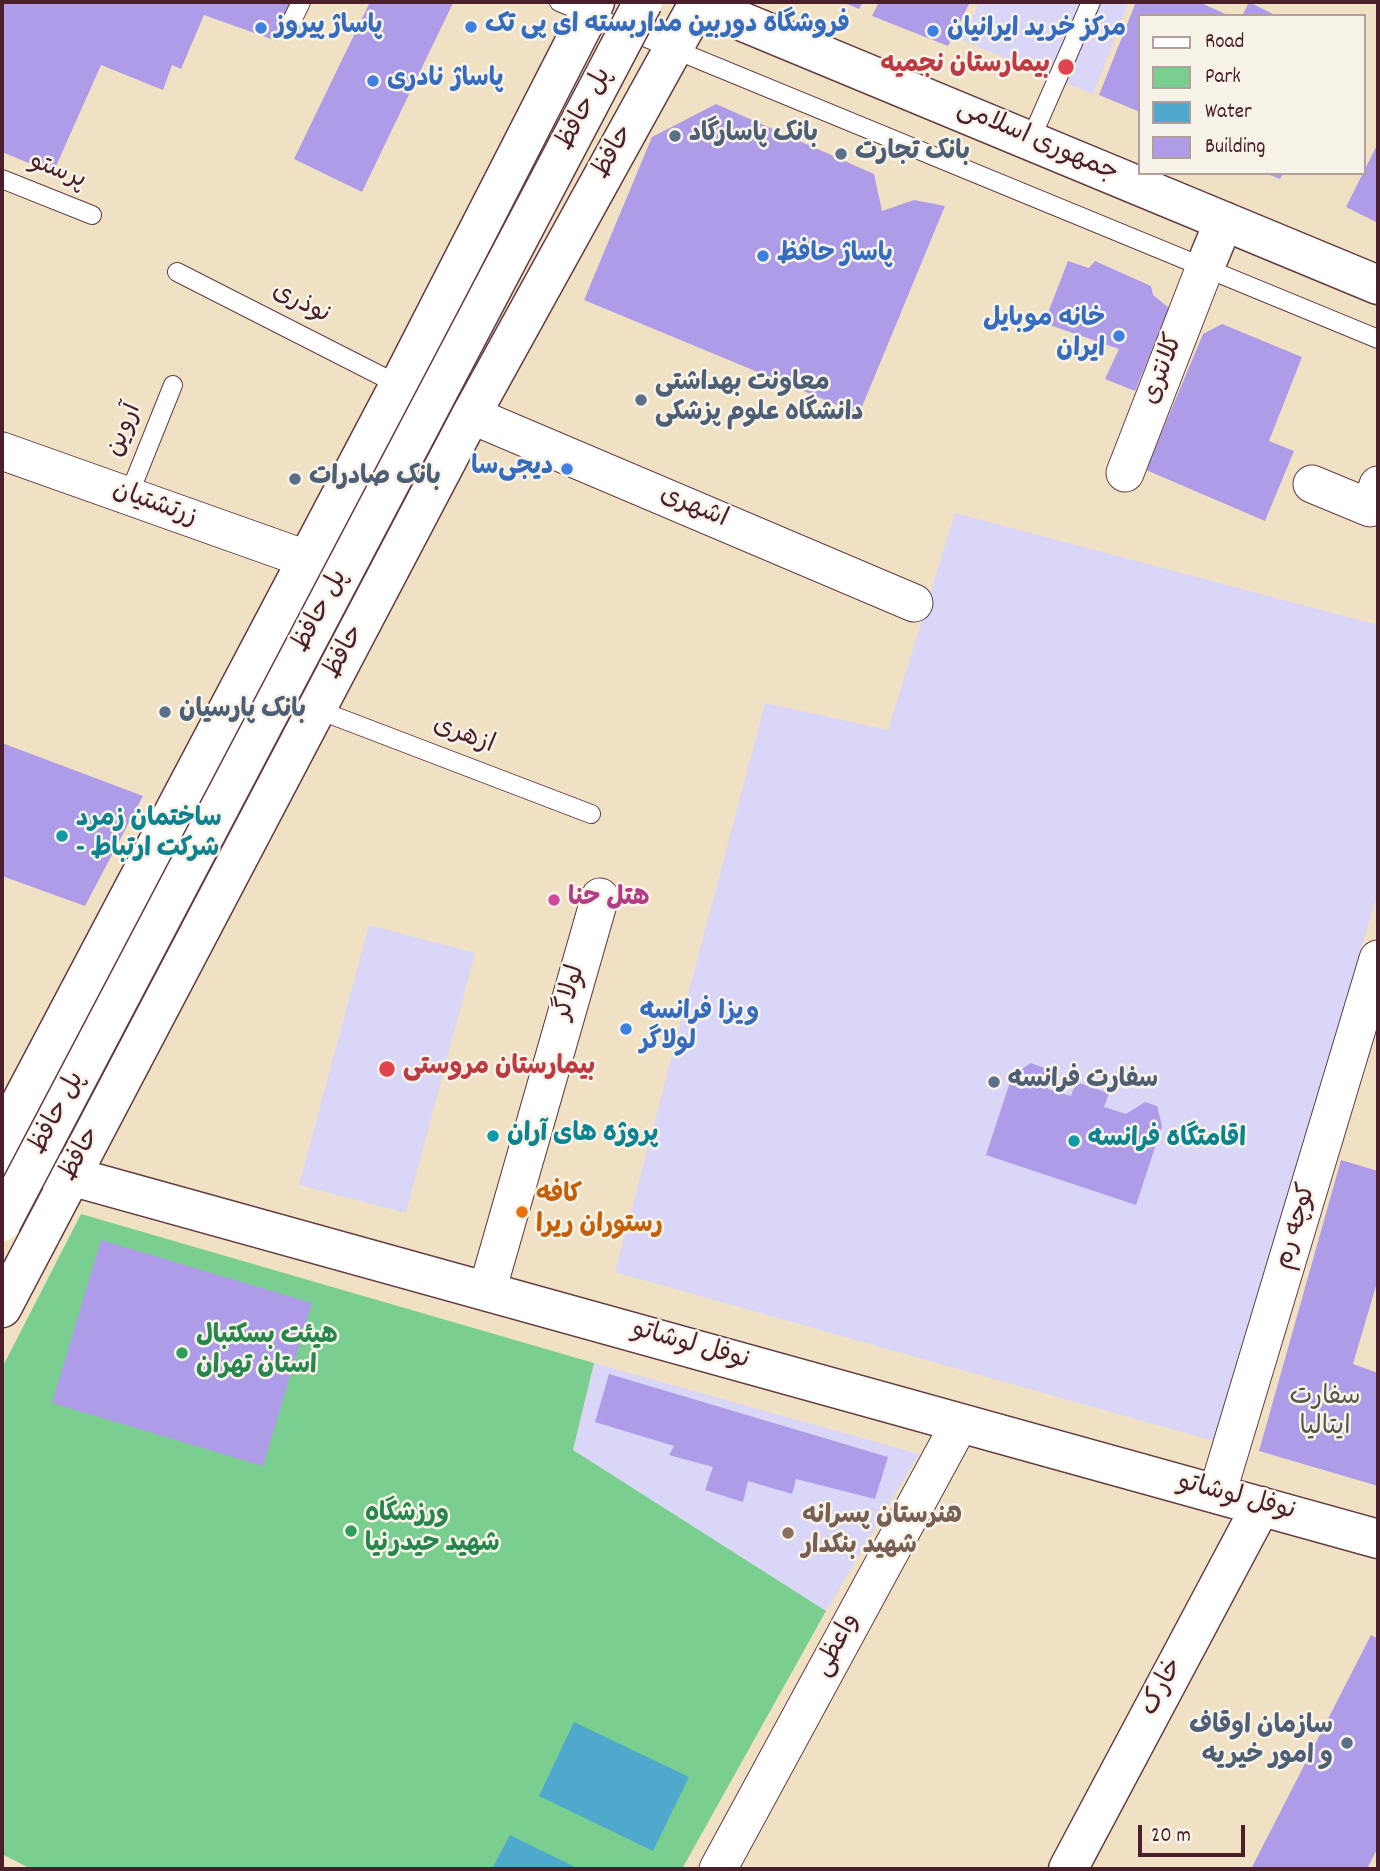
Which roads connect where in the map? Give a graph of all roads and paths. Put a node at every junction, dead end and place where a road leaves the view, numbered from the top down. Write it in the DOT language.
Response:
graph roads {
  1 [pos="301,2"];
  2 [pos="643,2"];
  3 [pos="697,2"];
  4 [pos="1091,2"];
  5 [pos="581,6"];
  6 [pos="289,27"];
  7 [pos="674,49"];
  8 [pos="1030,141"];
  9 [pos="2,179"];
  10 [pos="92,215"];
  11 [pos="1224,221"];
  12 [pos="1205,267"];
  13 [pos="177,272"];
  14 [pos="1378,285"];
  15 [pos="1378,338"];
  16 [pos="173,385"];
  17 [pos="399,385"];
  18 [pos="471,415"];
  19 [pos="2,451"];
  20 [pos="1125,472"];
  21 [pos="1312,484"];
  22 [pos="1378,485"];
  23 [pos="128,497"];
  24 [pos="306,559"];
  25 [pos="914,603"];
  26 [pos="316,709"];
  27 [pos="591,814"];
  28 [pos="600,897"];
  29 [pos="1378,959"];
  30 [pos="2,1138"];
  31 [pos="2,1157"];
  32 [pos="72,1175"];
  33 [pos="2,1222"];
  34 [pos="487,1291"];
  35 [pos="2,1308"];
  36 [pos="960,1423"];
  37 [pos="1217,1494"];
  38 [pos="1261,1506"];
  39 [pos="1378,1539"];
  40 [pos="718,1869"];
  41 [pos="1068,1869"];
  1 -- 6 [label="lane"];
  2 -- 33 [label="main road, پل حافظ, bridge"];
  3 -- 7 [label="main road, حافظ"];
  3 -- 8 [label="main road, جمهوری اسلامی"];
  4 -- 8 [label="lane"];
  5 -- 7 [label="lane"];
  5 -- 17 [label="main road"];
  7 -- 12 [label="lane"];
  7 -- 18 [label="main road, حافظ"];
  8 -- 11 [label="main road, جمهوری اسلامی"];
  9 -- 10 [label="lane, پرستو"];
  11 -- 12 [label="main road"];
  11 -- 14 [label="main road, جمهوری اسلامی"];
  12 -- 15 [label="lane"];
  12 -- 20 [label="street, کلانتری"];
  13 -- 17 [label="lane, نوذری"];
  16 -- 23 [label="lane, آروین"];
  17 -- 24 [label="main road"];
  18 -- 25 [label="street, اشهری"];
  18 -- 26 [label="main road, حافظ"];
  19 -- 23 [label="street, زرتشتیان"];
  21 -- 22 [label="street"];
  23 -- 24 [label="street, زرتشتیان"];
  24 -- 30 [label="main road"];
  26 -- 27 [label="lane, ازهری"];
  26 -- 32 [label="main road, حافظ"];
  28 -- 34 [label="street, لولاگر"];
  29 -- 37 [label="street, کوچه رم"];
  31 -- 32 [label="main road, نوفل لوشاتو"];
  32 -- 34 [label="main road, نوفل لوشاتو"];
  32 -- 35 [label="main road, حافظ"];
  34 -- 36 [label="main road, نوفل لوشاتو"];
  36 -- 37 [label="main road, نوفل لوشاتو"];
  36 -- 40 [label="street, واعظی"];
  37 -- 38 [label="main road, نوفل لوشاتو"];
  38 -- 39 [label="main road, نوفل لوشاتو"];
  38 -- 41 [label="main road, خارک"];
}
